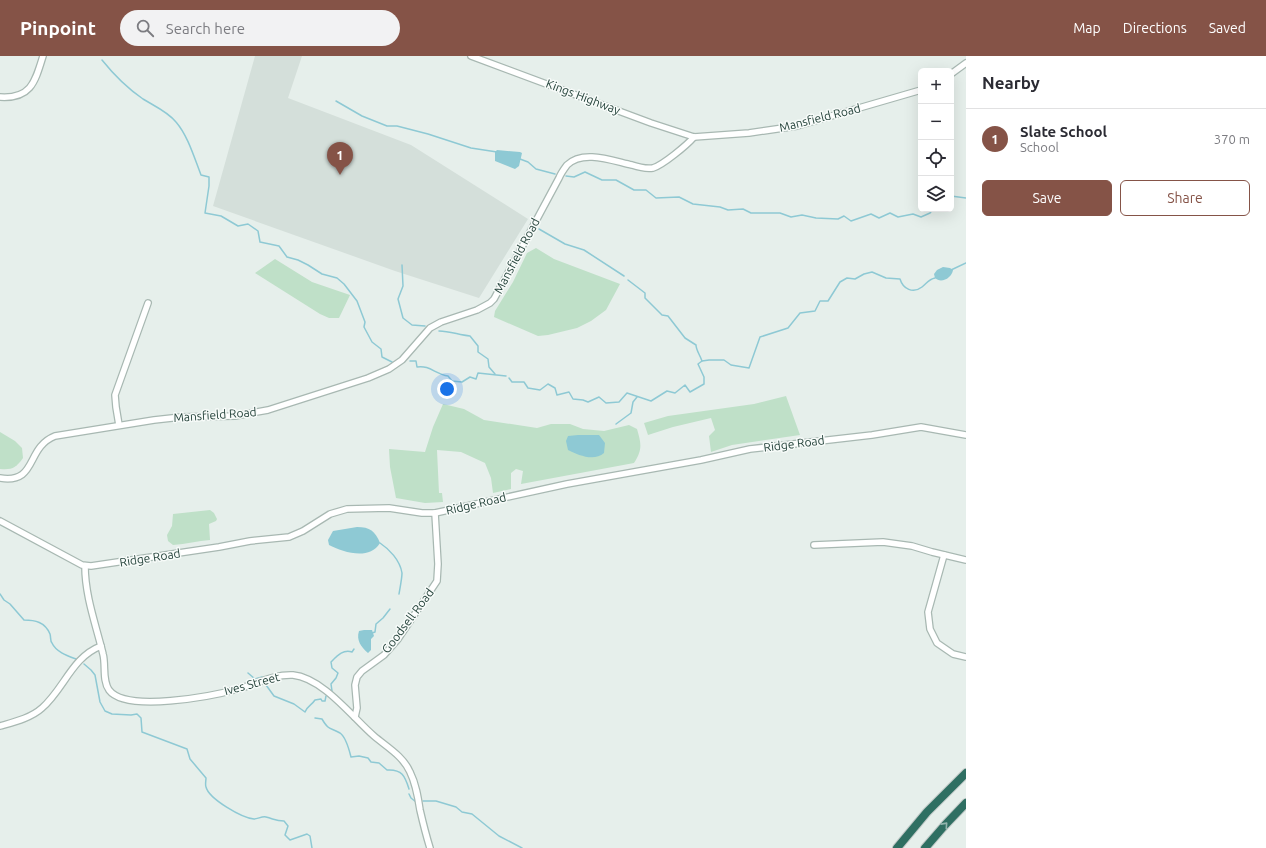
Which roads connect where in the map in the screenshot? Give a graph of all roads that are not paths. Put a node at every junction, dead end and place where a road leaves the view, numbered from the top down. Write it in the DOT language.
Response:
graph roads {
  1 [pos="43,56"];
  2 [pos="471,56"];
  3 [pos="966,63"];
  4 [pos="954,72"];
  5 [pos="918,91"];
  6 [pos="0,97"];
  7 [pos="694,137"];
  8 [pos="148,303"];
  9 [pos="119,425"];
  10 [pos="966,435"];
  11 [pos="0,478"];
  12 [pos="435,513"];
  13 [pos="0,521"];
  14 [pos="814,545"];
  15 [pos="944,555"];
  16 [pos="966,560"];
  17 [pos="85,566"];
  18 [pos="101,646"];
  19 [pos="966,657"];
  20 [pos="355,717"];
  21 [pos="0,726"];
  22 [pos="966,773"];
  23 [pos="966,803"];
  24 [pos="430,848"];
  25 [pos="897,848"];
  26 [pos="925,848"];
  1 -- 6 [label="street"];
  2 -- 7 [label="street, Kings Highway"];
  3 -- 4 [label="street"];
  5 -- 7 [label="street, Mansfield Road"];
  7 -- 9 [label="street, Mansfield Road"];
  8 -- 9 [label="street"];
  9 -- 11 [label="street, Mansfield Road"];
  10 -- 12 [label="street, Ridge Road"];
  12 -- 17 [label="street, Ridge Road"];
  12 -- 20 [label="street, Goodsell Road"];
  13 -- 17 [label="street"];
  14 -- 15 [label="street"];
  15 -- 16 [label="street"];
  15 -- 19 [label="street"];
  17 -- 18 [label="street, Ives Street"];
  18 -- 20 [label="street, Ives Street"];
  18 -- 21 [label="street"];
  20 -- 24 [label="street, Ives Street"];
  22 -- 25 [label="highway"];
  26 -- 23 [label="highway, one-way"];
}
